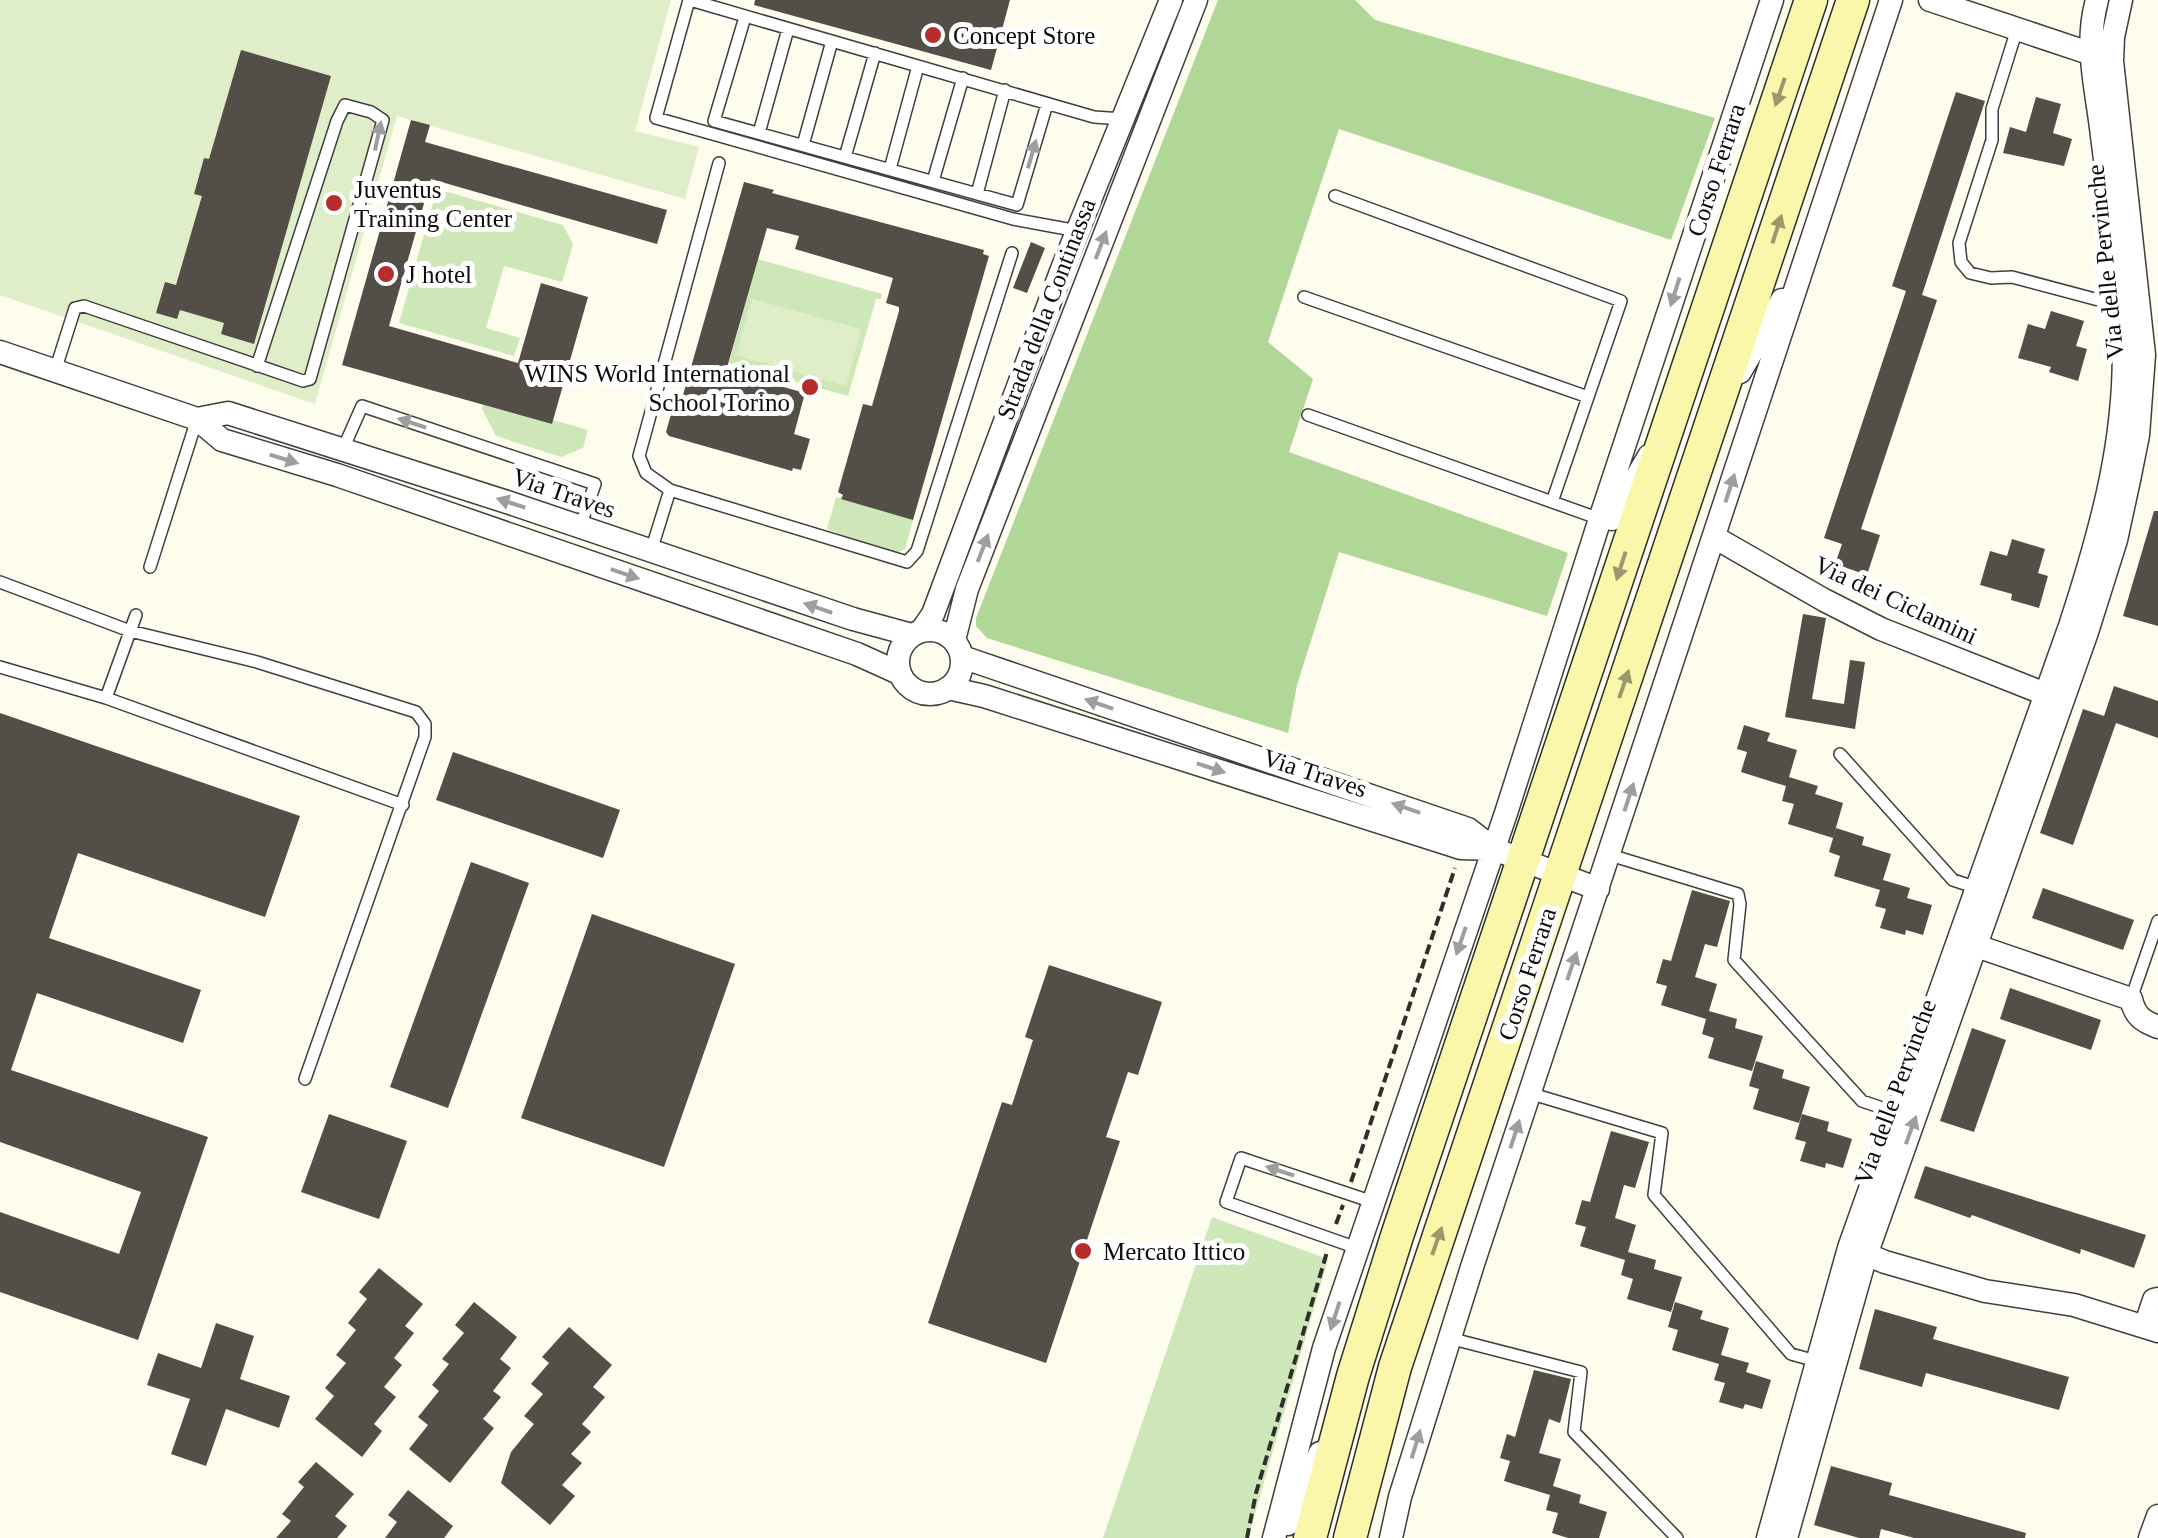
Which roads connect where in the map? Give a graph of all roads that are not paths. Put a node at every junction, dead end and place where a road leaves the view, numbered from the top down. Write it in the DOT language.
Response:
graph roads {
  1 [pos="689,0"];
  2 [pos="1171,0"];
  3 [pos="1196,0"];
  4 [pos="1772,0"];
  5 [pos="1811,0"];
  6 [pos="1853,0"];
  7 [pos="1892,0"];
  8 [pos="1930,0"];
  9 [pos="2097,0"];
  10 [pos="2121,0"];
  11 [pos="745,16"];
  12 [pos="788,29"];
  13 [pos="2017,29"];
  14 [pos="832,41"];
  15 [pos="875,54"];
  16 [pos="2101,57"];
  17 [pos="918,66"];
  18 [pos="963,78"];
  19 [pos="1005,90"];
  20 [pos="1047,104"];
  21 [pos="1123,118"];
  22 [pos="759,133"];
  23 [pos="803,145"];
  24 [pos="845,157"];
  25 [pos="719,163"];
  26 [pos="890,169"];
  27 [pos="933,182"];
  28 [pos="977,194"];
  29 [pos="1335,196"];
  30 [pos="1078,231"];
  31 [pos="1012,253"];
  32 [pos="1802,269"];
  33 [pos="1304,296"];
  34 [pos="2136,324"];
  35 [pos="0,352"];
  36 [pos="2142,355"];
  37 [pos="257,366"];
  38 [pos="55,371"];
  39 [pos="1588,397"];
  40 [pos="1715,414"];
  41 [pos="1308,415"];
  42 [pos="197,419"];
  43 [pos="1667,428"];
  44 [pos="343,448"];
  45 [pos="670,490"];
  46 [pos="1552,502"];
  47 [pos="1600,518"];
  48 [pos="580,526"];
  49 [pos="1714,537"];
  50 [pos="651,551"];
  51 [pos="150,567"];
  52 [pos="1585,567"];
  53 [pos="0,582"];
  54 [pos="136,615"];
  55 [pos="130,630"];
  56 [pos="917,632"];
  57 [pos="958,648"];
  58 [pos="0,667"];
  59 [pos="899,673"];
  60 [pos="948,688"];
  61 [pos="2053,697"];
  62 [pos="106,698"];
  63 [pos="1840,754"];
  64 [pos="402,805"];
  65 [pos="1508,854"];
  66 [pos="1610,855"];
  67 [pos="1560,876"];
  68 [pos="1976,888"];
  69 [pos="1598,889"];
  70 [pos="2158,921"];
  71 [pos="1967,943"];
  72 [pos="2131,1000"];
  73 [pos="2158,1027"];
  74 [pos="306,1079"];
  75 [pos="1529,1093"];
  76 [pos="1897,1113"];
  77 [pos="1373,1202"];
  78 [pos="1358,1248"];
  79 [pos="1858,1252"];
  80 [pos="2158,1299"];
  81 [pos="2151,1329"];
  82 [pos="1449,1338"];
  83 [pos="1816,1361"];
  84 [pos="1353,1376"];
  85 [pos="2158,1516"];
  86 [pos="1278,1538"];
  87 [pos="1310,1538"];
  88 [pos="1350,1538"];
  89 [pos="1391,1538"];
  90 [pos="1678,1538"];
  91 [pos="1768,1538"];
  92 [pos="1786,1538"];
  93 [pos="2150,1538"];
  1 -- 11 [label="lane"];
  1 -- 30 [label="lane"];
  2 -- 21 [label="street, Strada della Continassa"];
  57 -- 3 [label="street, Strada della Continassa, one-way"];
  4 -- 47 [label="street, Corso Ferrara, one-way"];
  5 -- 43 [label="main road, Corso Ferrara, one-way"];
  40 -- 6 [label="main road, Corso Ferrara, one-way"];
  7 -- 32 [label="street, Corso Ferrara"];
  8 -- 13 [label="street"];
  9 -- 16 [label="street, Via delle Pervinche"];
  10 -- 16 [label="street, Via delle Pervinche"];
  11 -- 12 [label="lane"];
  11 -- 22 [label="lane"];
  12 -- 14 [label="lane"];
  12 -- 22 [label="lane"];
  13 -- 16 [label="street"];
  13 -- 34 [label="lane, Via delle Pervinche"];
  14 -- 15 [label="lane"];
  14 -- 23 [label="lane"];
  15 -- 17 [label="lane"];
  15 -- 24 [label="lane"];
  16 -- 34 [label="street, Via delle Pervinche"];
  16 -- 34 [label="street, Via delle Pervinche"];
  17 -- 18 [label="lane"];
  17 -- 26 [label="lane"];
  18 -- 19 [label="lane"];
  18 -- 27 [label="lane"];
  19 -- 20 [label="lane"];
  19 -- 28 [label="lane"];
  20 -- 21 [label="lane"];
  28 -- 20 [label="lane, one-way"];
  21 -- 30 [label="street, Strada della Continassa"];
  22 -- 23 [label="lane"];
  23 -- 24 [label="lane"];
  24 -- 26 [label="lane"];
  25 -- 45 [label="lane"];
  26 -- 27 [label="lane"];
  27 -- 28 [label="lane"];
  29 -- 39 [label="lane"];
  30 -- 56 [label="street, Strada della Continassa"];
  31 -- 45 [label="lane"];
  32 -- 40 [label="street, Corso Ferrara"];
  49 -- 32 [label="street, Corso Ferrara, one-way"];
  33 -- 39 [label="lane"];
  34 -- 36 [label="street, Via delle Pervinche"];
  35 -- 38 [label="street, Via Traves"];
  36 -- 61 [label="street, Via delle Pervinche"];
  37 -- 37 [label="lane, one-way"];
  37 -- 38 [label="lane"];
  38 -- 42 [label="street, Via Traves"];
  39 -- 46 [label="lane"];
  67 -- 40 [label="main road, Corso Ferrara, one-way"];
  41 -- 46 [label="lane"];
  42 -- 44 [label="street, Via Traves"];
  42 -- 51 [label="lane"];
  42 -- 59 [label="street, Via Traves, one-way"];
  43 -- 52 [label="street, Corso Ferrara"];
  43 -- 65 [label="main road, Corso Ferrara, one-way"];
  48 -- 44 [label="street, Via Traves, one-way"];
  48 -- 44 [label="lane, one-way"];
  45 -- 50 [label="lane"];
  46 -- 47 [label="lane"];
  47 -- 52 [label="street, Corso Ferrara"];
  48 -- 50 [label="street, Via Traves"];
  49 -- 61 [label="street, Via dei Ciclamini"];
  66 -- 49 [label="street, Corso Ferrara, one-way"];
  56 -- 50 [label="street, Via Traves, one-way"];
  52 -- 65 [label="street, Corso Ferrara"];
  53 -- 55 [label="lane"];
  54 -- 55 [label="lane"];
  55 -- 62 [label="lane"];
  55 -- 64 [label="lane"];
  56 -- 57 [label="street"];
  56 -- 59 [label="street"];
  57 -- 60 [label="street"];
  65 -- 57 [label="street, Via Traves, one-way"];
  58 -- 62 [label="lane"];
  59 -- 60 [label="street"];
  60 -- 65 [label="street, Via Traves, one-way"];
  61 -- 68 [label="street, Via delle Pervinche"];
  61 -- 71 [label="street, Via delle Pervinche"];
  62 -- 64 [label="lane"];
  63 -- 68 [label="lane"];
  64 -- 74 [label="lane"];
  65 -- 67 [label="street, Via Traves"];
  65 -- 77 [label="street, Corso Ferrara, one-way"];
  65 -- 84 [label="main road, Corso Ferrara"];
  66 -- 69 [label="street, Corso Ferrara"];
  66 -- 76 [label="lane, Via delle Pervinche"];
  67 -- 69 [label="street, Via Traves"];
  88 -- 67 [label="main road, Corso Ferrara, one-way"];
  68 -- 71 [label="street, Via delle Pervinche"];
  75 -- 69 [label="street, Corso Ferrara, one-way"];
  70 -- 72 [label="lane"];
  71 -- 72 [label="street"];
  71 -- 76 [label="street, Via delle Pervinche"];
  79 -- 71 [label="street, Via delle Pervinche, one-way"];
  72 -- 73 [label="street"];
  82 -- 75 [label="street, Corso Ferrara, one-way"];
  75 -- 83 [label="lane"];
  76 -- 79 [label="street, Via delle Pervinche"];
  77 -- 78 [label="street, Corso Ferrara"];
  77 -- 78 [label="lane, one-way"];
  78 -- 86 [label="street, Corso Ferrara, one-way"];
  79 -- 81 [label="street"];
  79 -- 83 [label="street, Via delle Pervinche"];
  79 -- 92 [label="street, Via delle Pervinche"];
  80 -- 81 [label="street"];
  89 -- 82 [label="street, Corso Ferrara, one-way"];
  82 -- 90 [label="lane"];
  83 -- 91 [label="street, Via delle Pervinche"];
  84 -- 86 [label="street, Corso Ferrara"];
  84 -- 87 [label="main road, Corso Ferrara"];
  85 -- 93 [label="street"];
}
